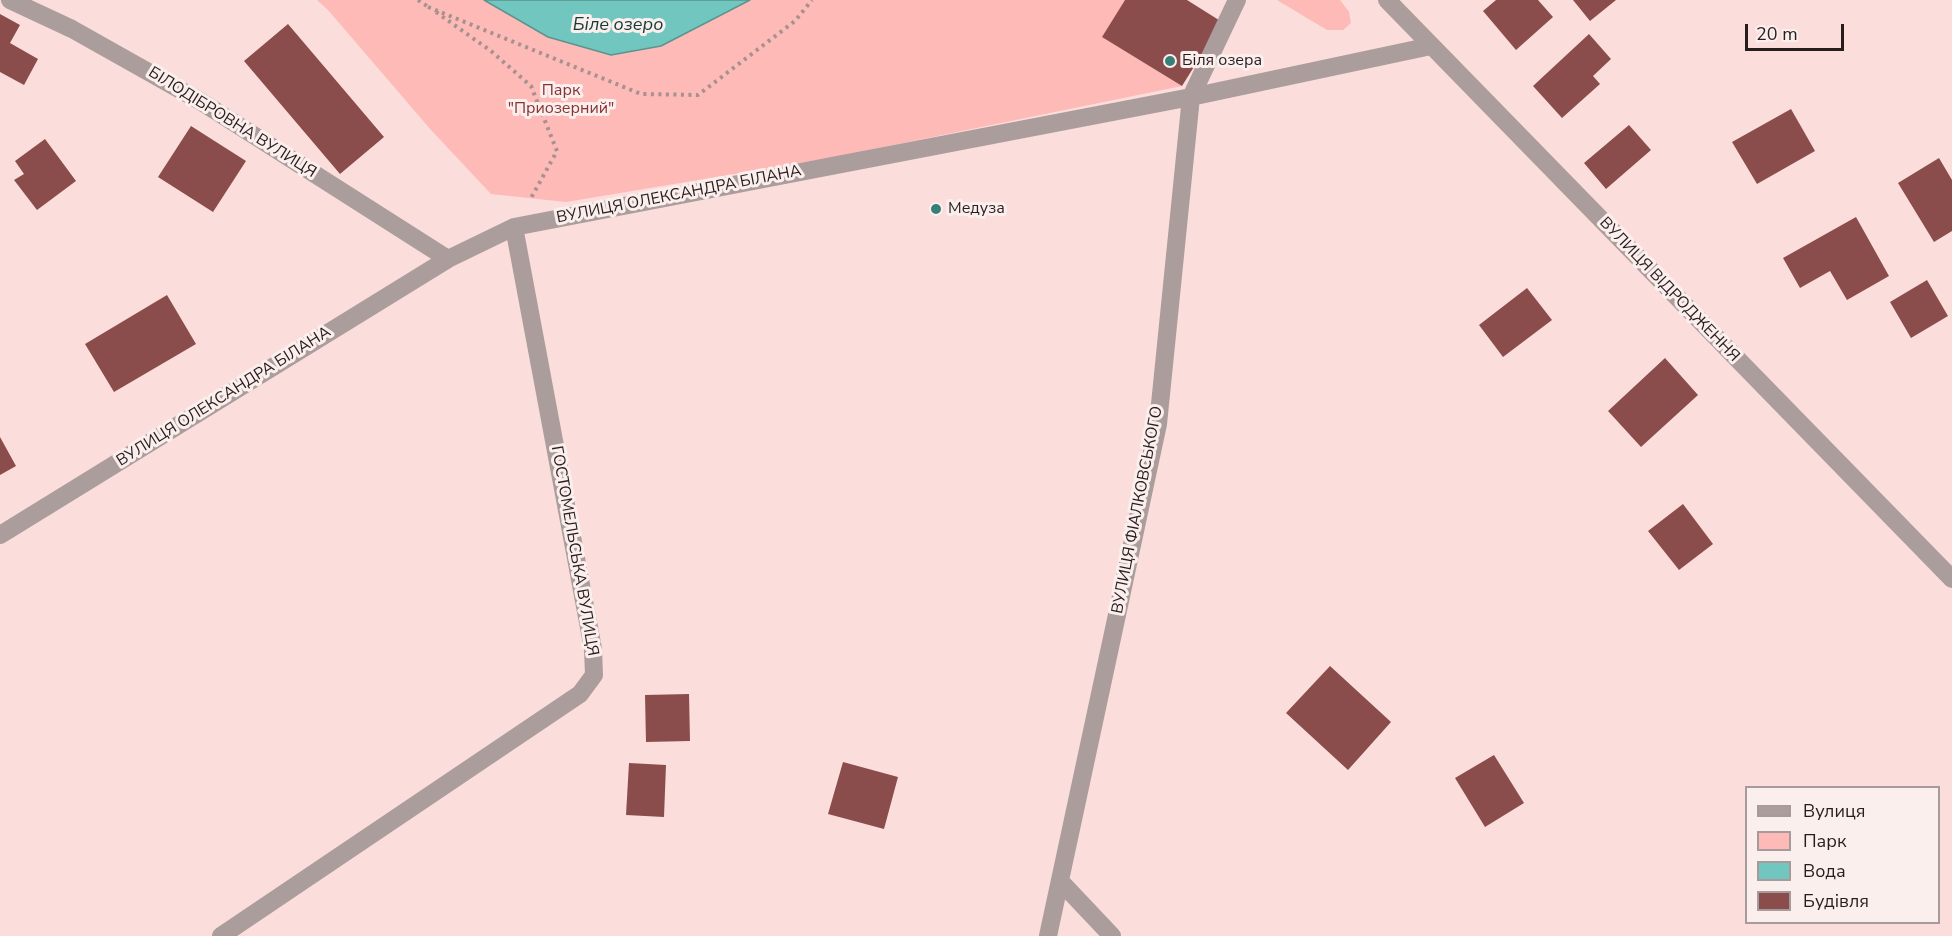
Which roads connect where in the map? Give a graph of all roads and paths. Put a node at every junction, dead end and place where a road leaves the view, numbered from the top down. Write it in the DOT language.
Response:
graph roads {
  1 [pos="9,0"];
  2 [pos="418,0"];
  3 [pos="812,0"];
  4 [pos="1236,0"];
  5 [pos="1387,0"];
  6 [pos="428,7"];
  7 [pos="1431,46"];
  8 [pos="1191,97"];
  9 [pos="514,227"];
  10 [pos="448,259"];
  11 [pos="0,535"];
  12 [pos="1952,579"];
  13 [pos="1060,881"];
  14 [pos="222,936"];
  15 [pos="1048,936"];
  16 [pos="1112,936"];
  1 -- 10 [label="street, БІЛОДІБРОВНА ВУЛИЦЯ"];
  2 -- 6 [label="path"];
  3 -- 6 [label="path"];
  4 -- 8 [label="street, ВУЛИЦЯ ФІАЛКОВСЬКОГО"];
  5 -- 7 [label="street, ВУЛИЦЯ ВІДРОДЖЕННЯ"];
  6 -- 9 [label="path"];
  7 -- 8 [label="street, ВУЛИЦЯ ОЛЕКСАНДРА БІЛАНА"];
  7 -- 12 [label="street, ВУЛИЦЯ ВІДРОДЖЕННЯ"];
  8 -- 9 [label="street, ВУЛИЦЯ ОЛЕКСАНДРА БІЛАНА"];
  8 -- 13 [label="street, ВУЛИЦЯ ФІАЛКОВСЬКОГО"];
  9 -- 10 [label="street, ВУЛИЦЯ ОЛЕКСАНДРА БІЛАНА"];
  9 -- 14 [label="street, ГОСТОМЕЛЬСЬКА ВУЛИЦЯ"];
  10 -- 11 [label="street, ВУЛИЦЯ ОЛЕКСАНДРА БІЛАНА"];
  13 -- 15 [label="street, ВУЛИЦЯ ФІАЛКОВСЬКОГО"];
  13 -- 16 [label="street"];
}
